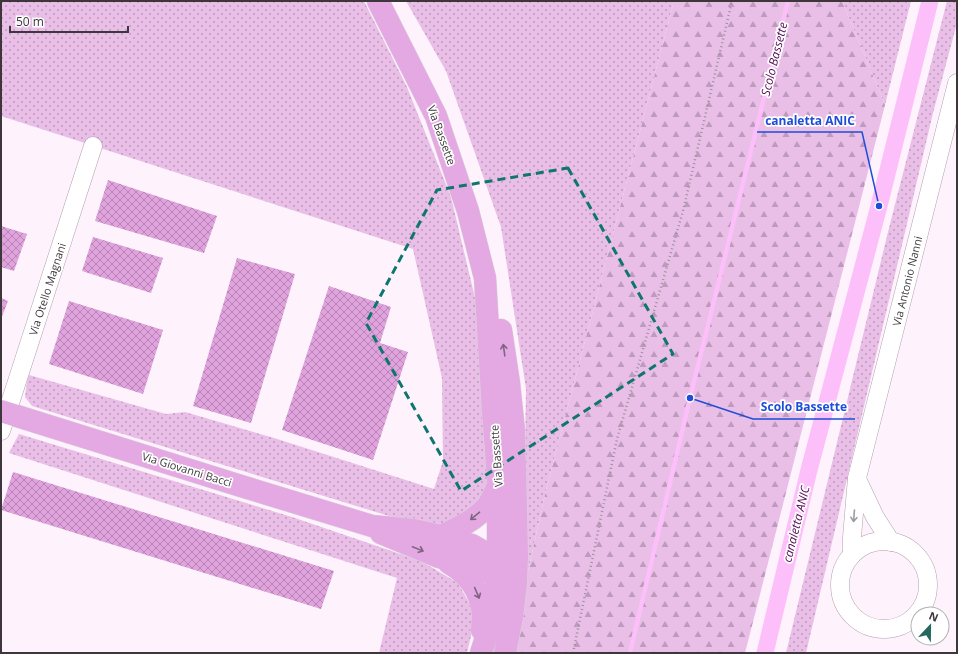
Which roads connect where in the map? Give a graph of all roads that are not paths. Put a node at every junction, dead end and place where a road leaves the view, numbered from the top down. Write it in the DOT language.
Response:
graph roads {
  1 [pos="378,1"];
  2 [pos="957,83"];
  3 [pos="93,146"];
  4 [pos="485,278"];
  5 [pos="509,383"];
  6 [pos="3,418"];
  7 [pos="857,478"];
  8 [pos="498,485"];
  9 [pos="372,526"];
  10 [pos="441,536"];
  11 [pos="890,542"];
  12 [pos="852,555"];
  13 [pos="439,557"];
  14 [pos="497,568"];
  15 [pos="481,653"];
  16 [pos="495,653"];
  17 [pos="505,653"];
  1 -- 4 [label="main road, Via Bassette"];
  2 -- 7 [label="street, Via Antonio Nanni"];
  3 -- 6 [label="street, Via Otello Magnani"];
  5 -- 4 [label="main road, Via Bassette, one-way"];
  4 -- 8 [label="main road, Via Bassette"];
  5 -- 14 [label="main road, Via Bassette"];
  5 -- 17 [label="main road, Via Bassette"];
  6 -- 9 [label="main road, Via Giovanni Bacci"];
  7 -- 11 [label="street"];
  7 -- 12 [label="street, Via Antonio Nanni, one-way"];
  8 -- 10 [label="main road, one-way"];
  8 -- 14 [label="main road, Via Bassette"];
  9 -- 10 [label="main road, Via Giovanni Bacci"];
  9 -- 13 [label="main road, Via Giovanni Bacci, one-way"];
  10 -- 14 [label="main road, Via Giovanni Bacci"];
  11 -- 12 [label="street, Via Antonio Nanni"];
  11 -- 12 [label="street, Via Antonio Nanni"];
  13 -- 14 [label="main road, Via Giovanni Bacci"];
  13 -- 15 [label="main road, Via Giovanni Bacci, one-way"];
  14 -- 15 [label="main road, Via Bassette"];
  14 -- 16 [label="main road, Via Bassette"];
}
